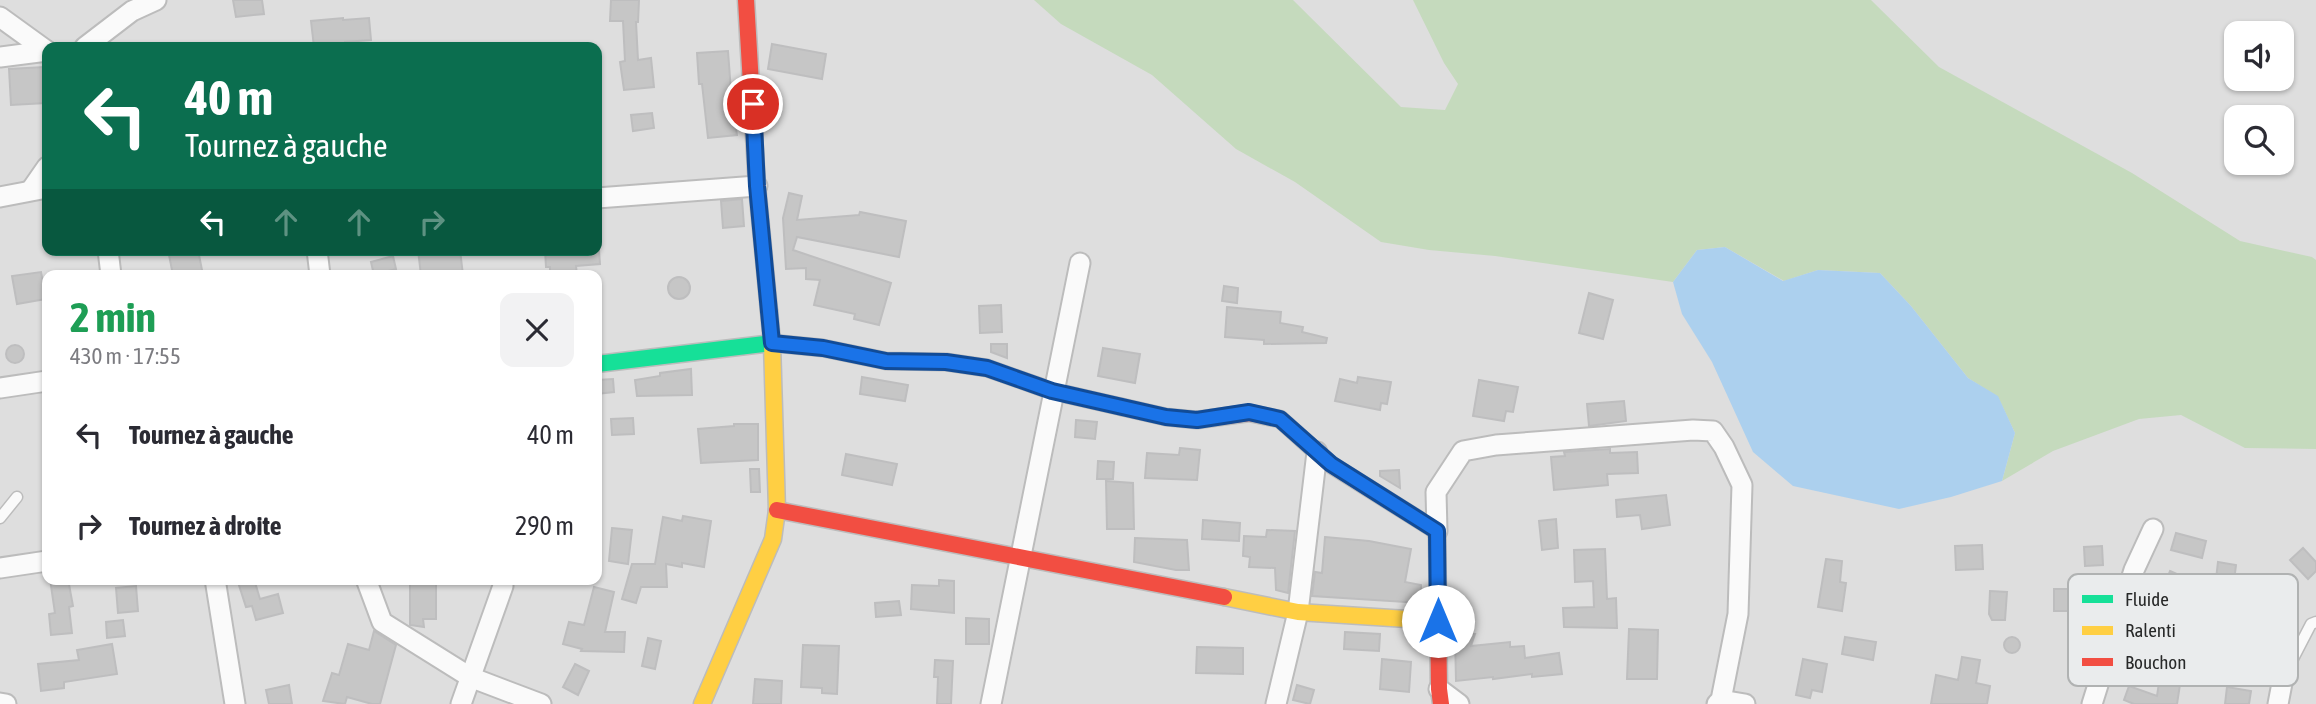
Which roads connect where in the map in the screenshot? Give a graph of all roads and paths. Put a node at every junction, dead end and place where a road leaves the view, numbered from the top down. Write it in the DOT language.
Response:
graph roads {
  1 [pos="156,0"];
  2 [pos="746,0"];
  3 [pos="0,17"];
  4 [pos="92,42"];
  5 [pos="42,47"];
  6 [pos="42,52"];
  7 [pos="0,57"];
  8 [pos="757,186"];
  9 [pos="39,189"];
  10 [pos="0,197"];
  11 [pos="602,198"];
  12 [pos="1080,263"];
  13 [pos="772,343"];
  14 [pos="602,363"];
  15 [pos="42,382"];
  16 [pos="0,388"];
  17 [pos="1052,391"];
  18 [pos="1317,452"];
  19 [pos="17,497"];
  20 [pos="777,510"];
  21 [pos="0,518"];
  22 [pos="2153,529"];
  23 [pos="1437,531"];
  24 [pos="1021,556"];
  25 [pos="42,562"];
  26 [pos="0,568"];
  27 [pos="2133,574"];
  28 [pos="216,585"];
  29 [pos="368,585"];
  30 [pos="503,585"];
  31 [pos="1298,612"];
  32 [pos="1438,621"];
  33 [pos="2316,621"];
  34 [pos="2298,649"];
  35 [pos="470,677"];
  36 [pos="2097,686"];
  37 [pos="2281,686"];
  38 [pos="1440,696"];
  39 [pos="0,702"];
  40 [pos="1719,702"];
  41 [pos="6,704"];
  42 [pos="235,704"];
  43 [pos="461,704"];
  44 [pos="541,704"];
  45 [pos="702,704"];
  46 [pos="990,704"];
  47 [pos="1276,704"];
  48 [pos="1459,704"];
  49 [pos="1745,704"];
  50 [pos="2092,704"];
  51 [pos="2278,704"];
  1 -- 4 [label="street"];
  2 -- 8 [label="street"];
  3 -- 5 [label="street"];
  6 -- 7 [label="street"];
  8 -- 11 [label="street"];
  8 -- 13 [label="street"];
  9 -- 10 [label="street"];
  12 -- 17 [label="street"];
  13 -- 14 [label="street"];
  13 -- 17 [label="street"];
  13 -- 20 [label="street"];
  15 -- 16 [label="street"];
  17 -- 18 [label="street"];
  17 -- 24 [label="street"];
  18 -- 23 [label="street"];
  18 -- 31 [label="street"];
  19 -- 21 [label="lane"];
  20 -- 24 [label="street"];
  20 -- 45 [label="street"];
  22 -- 27 [label="street"];
  23 -- 32 [label="street"];
  23 -- 40 [label="street"];
  24 -- 31 [label="street"];
  24 -- 46 [label="street"];
  25 -- 26 [label="street"];
  28 -- 42 [label="street"];
  29 -- 35 [label="street"];
  30 -- 35 [label="street"];
  31 -- 32 [label="street"];
  31 -- 47 [label="street"];
  32 -- 38 [label="street"];
  33 -- 34 [label="lane"];
  35 -- 43 [label="street"];
  35 -- 44 [label="street"];
  36 -- 50 [label="street"];
  37 -- 51 [label="street"];
  38 -- 48 [label="street"];
  39 -- 41 [label="street"];
  40 -- 49 [label="street"];
}
